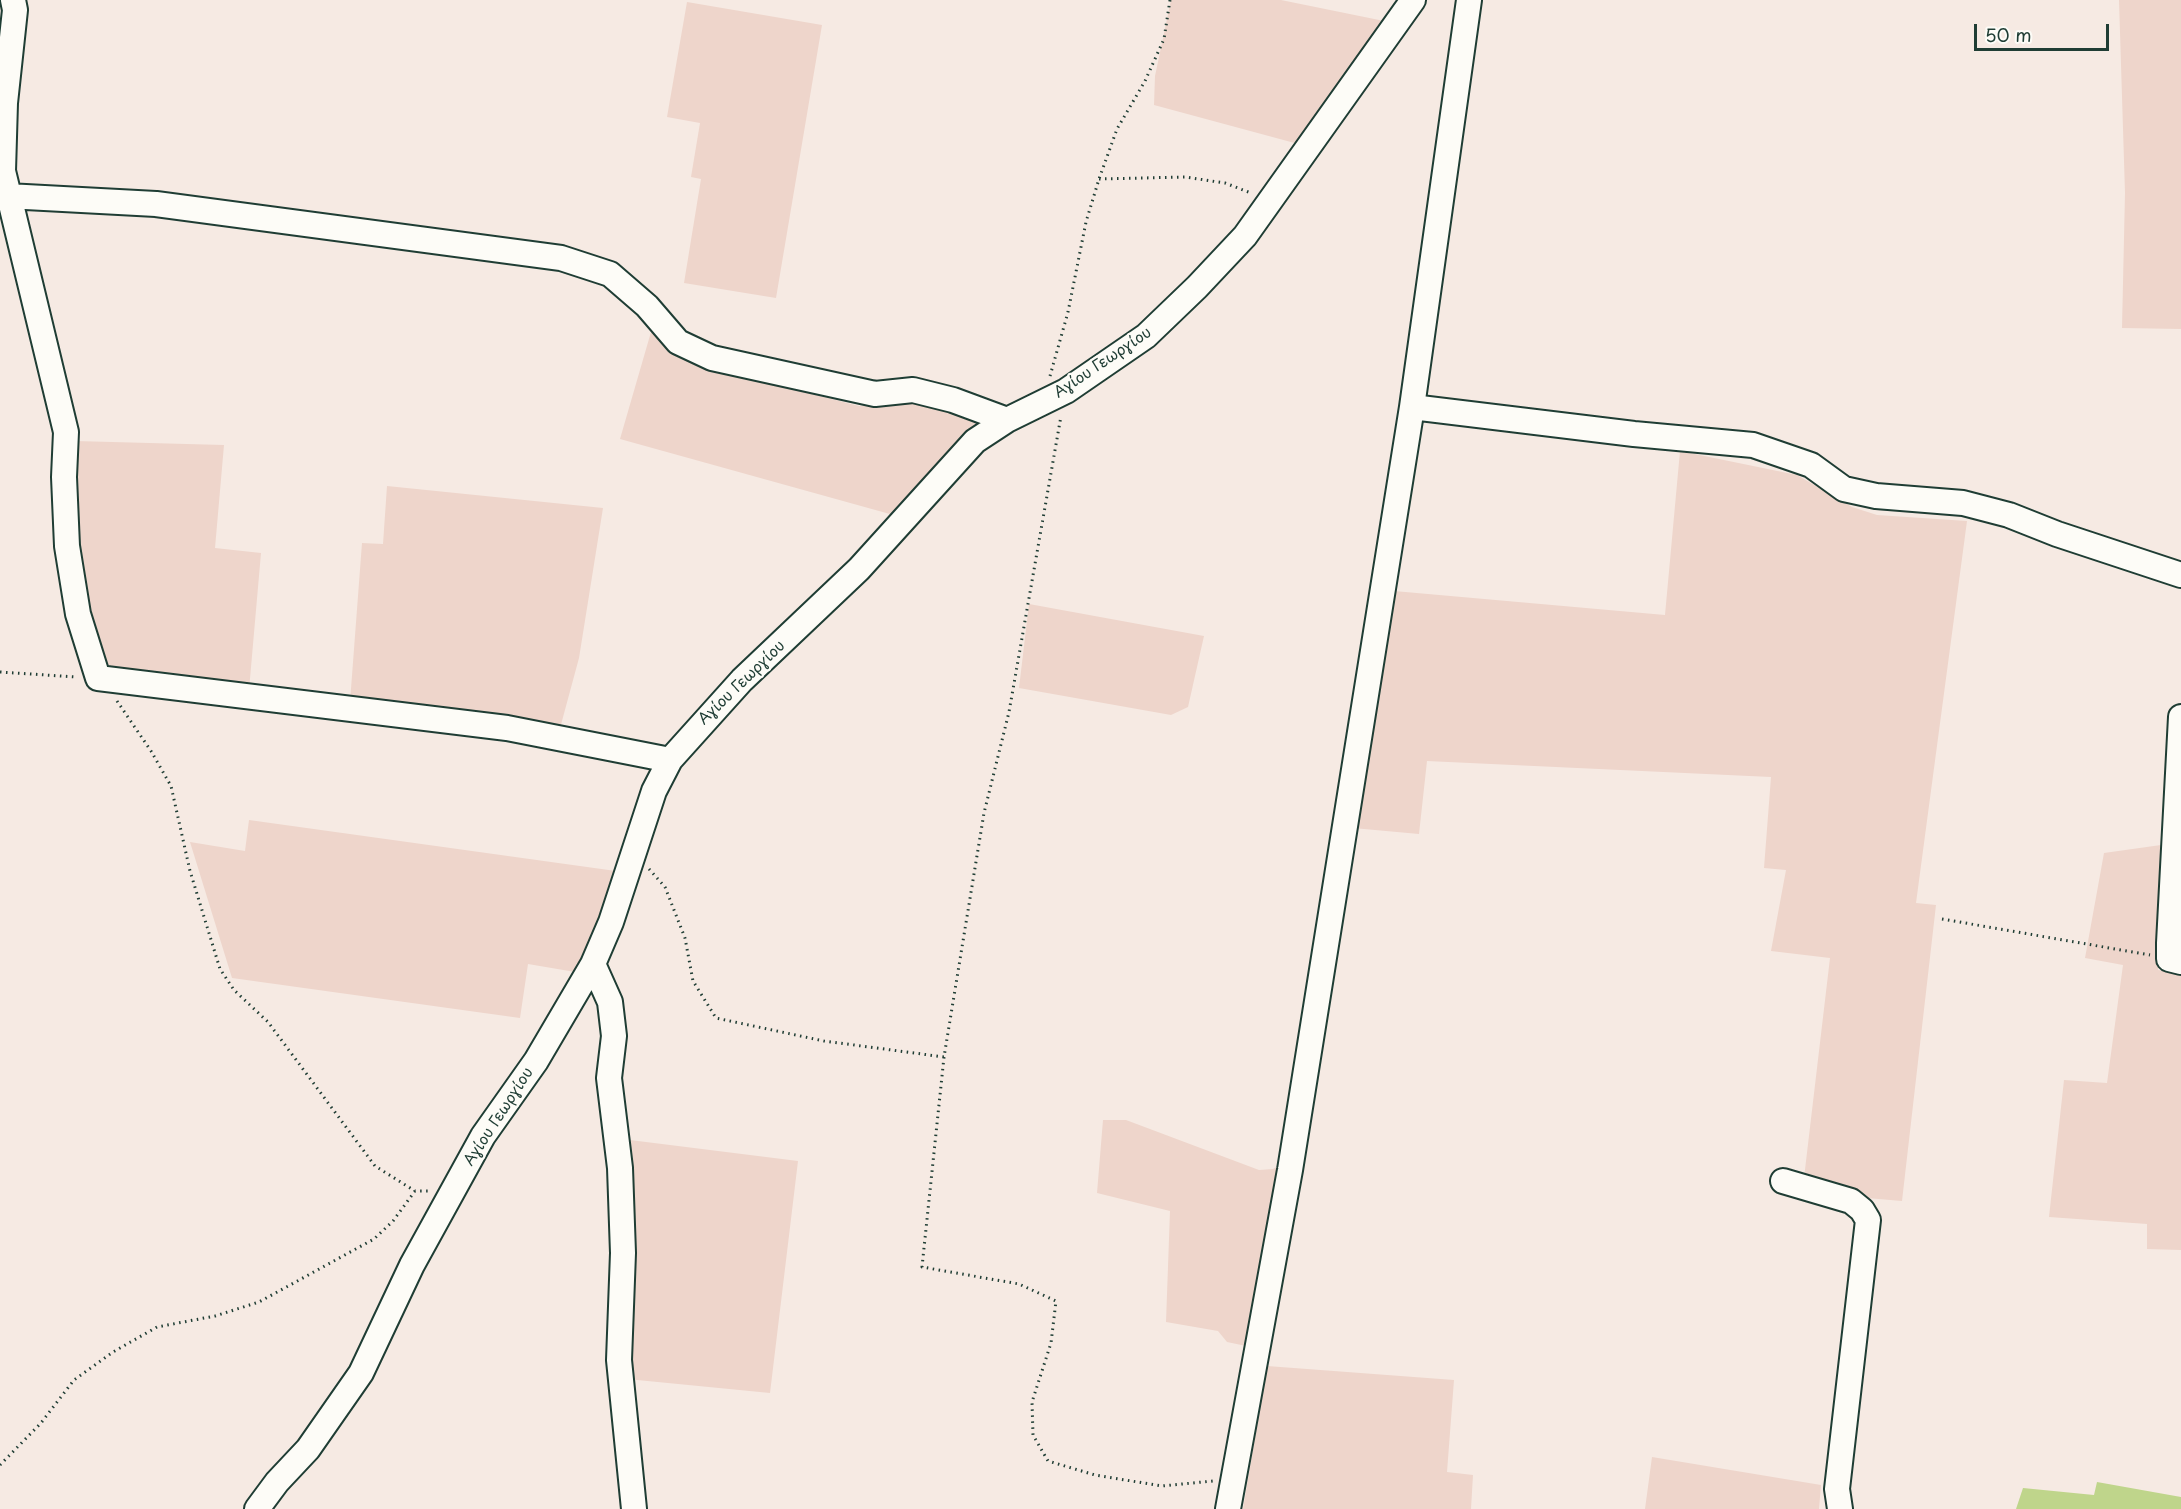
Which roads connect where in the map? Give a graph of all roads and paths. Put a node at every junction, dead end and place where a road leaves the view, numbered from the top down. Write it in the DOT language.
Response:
graph roads {
  1 [pos="13,0"];
  2 [pos="1170,0"];
  3 [pos="1413,0"];
  4 [pos="1469,0"];
  5 [pos="1099,179"];
  6 [pos="7,196"];
  7 [pos="1269,201"];
  8 [pos="1066,391"];
  9 [pos="1042,403"];
  10 [pos="1412,407"];
  11 [pos="1007,420"];
  12 [pos="2181,575"];
  13 [pos="0,672"];
  14 [pos="98,678"];
  15 [pos="2181,717"];
  16 [pos="670,760"];
  17 [pos="635,852"];
  18 [pos="1942,919"];
  19 [pos="2175,960"];
  20 [pos="593,964"];
  21 [pos="944,1057"];
  22 [pos="1783,1181"];
  23 [pos="415,1191"];
  24 [pos="454,1191"];
  25 [pos="0,1465"];
  26 [pos="1233,1479"];
  27 [pos="257,1509"];
  28 [pos="634,1509"];
  29 [pos="1228,1509"];
  30 [pos="1840,1509"];
  1 -- 6 [label="street"];
  2 -- 5 [label="path"];
  3 -- 7 [label="street, Αγίου Γεωργίου"];
  4 -- 10 [label="street"];
  5 -- 7 [label="path"];
  5 -- 9 [label="path"];
  6 -- 11 [label="street"];
  6 -- 14 [label="street"];
  7 -- 8 [label="street, Αγίου Γεωργίου"];
  8 -- 9 [label="street, Αγίου Γεωργίου"];
  8 -- 21 [label="path"];
  9 -- 11 [label="street, Αγίου Γεωργίου"];
  10 -- 12 [label="street"];
  10 -- 26 [label="street"];
  11 -- 16 [label="street, Αγίου Γεωργίου"];
  13 -- 14 [label="path"];
  14 -- 16 [label="street"];
  14 -- 23 [label="path"];
  15 -- 19 [label="street"];
  16 -- 17 [label="street, Αγίου Γεωργίου"];
  17 -- 20 [label="street, Αγίου Γεωργίου"];
  17 -- 21 [label="path"];
  18 -- 19 [label="path"];
  20 -- 24 [label="street, Αγίου Γεωργίου"];
  20 -- 28 [label="street"];
  21 -- 26 [label="path"];
  22 -- 30 [label="street"];
  23 -- 24 [label="path"];
  23 -- 25 [label="path"];
  24 -- 27 [label="street, Αγίου Γεωργίου"];
  26 -- 29 [label="street"];
}
